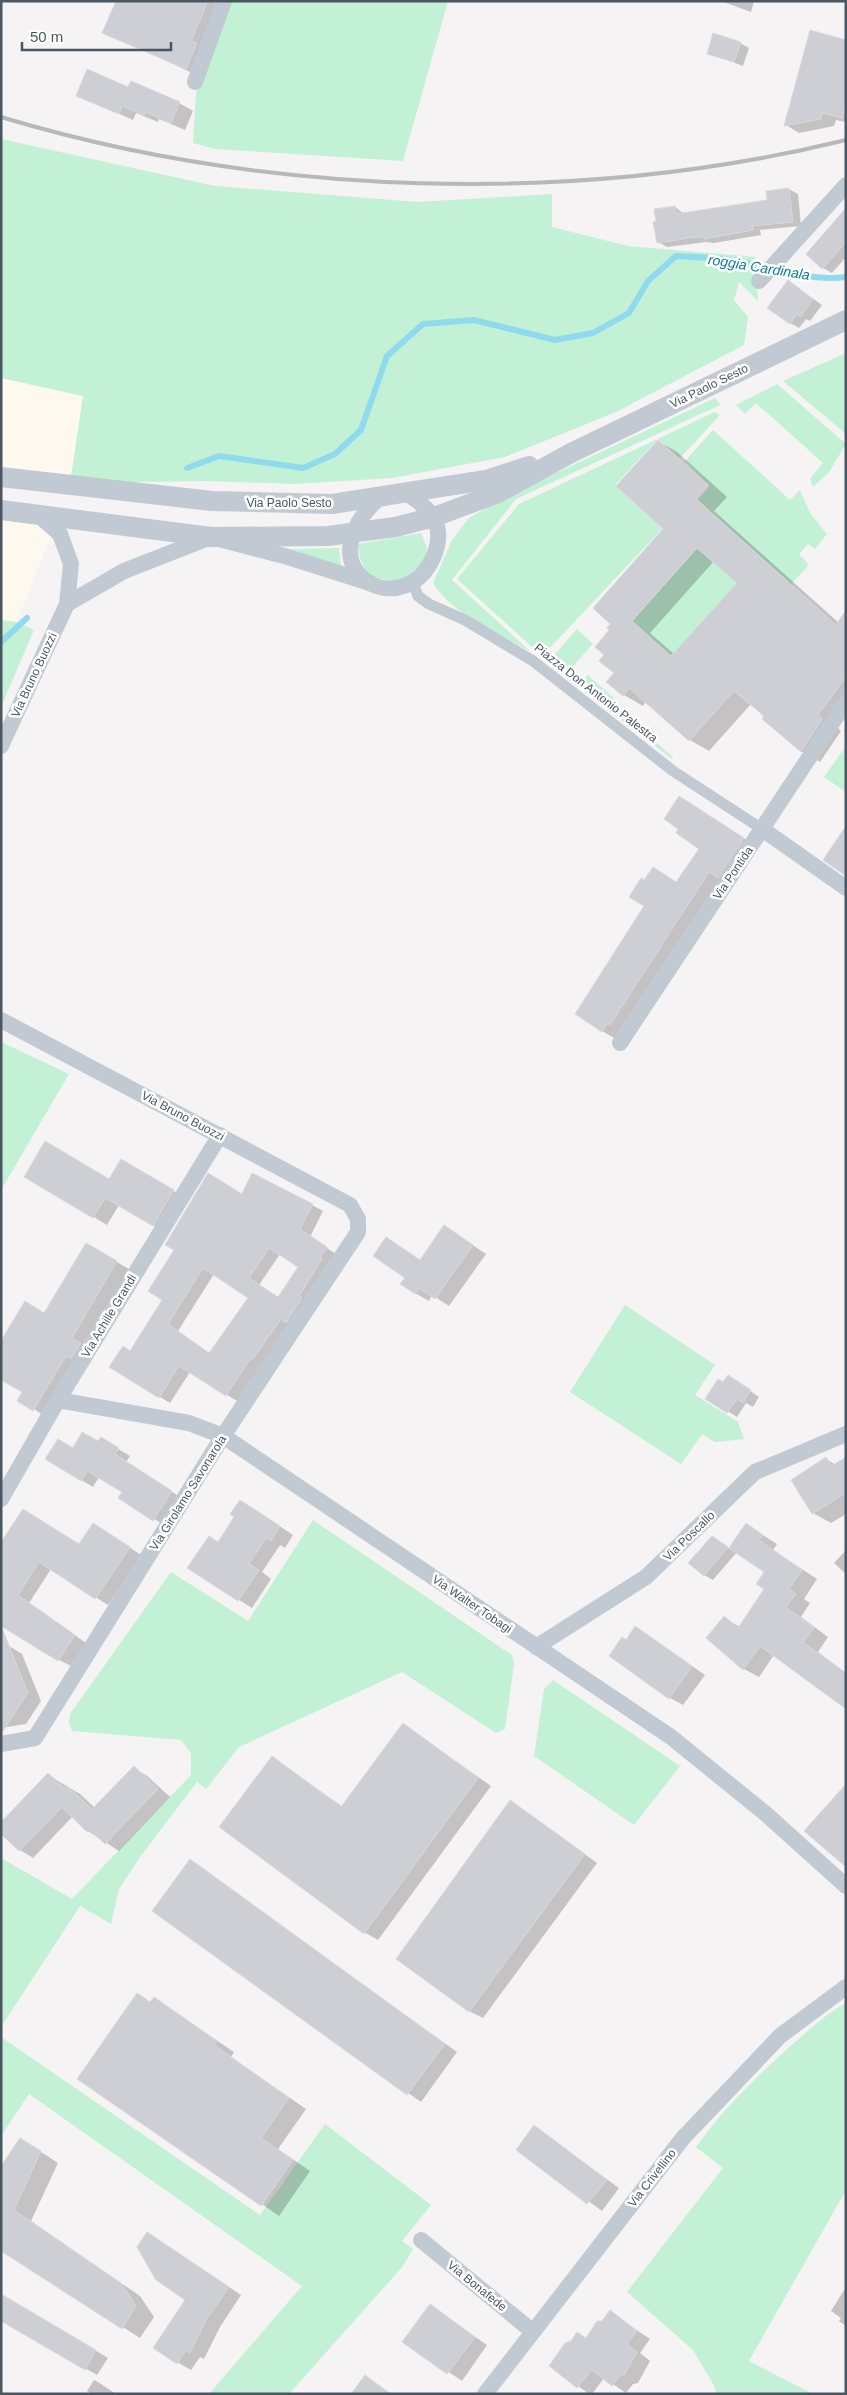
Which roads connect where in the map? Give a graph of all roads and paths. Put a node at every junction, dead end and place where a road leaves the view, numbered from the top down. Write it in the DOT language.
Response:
graph roads {
  1 [pos="224,1"];
  2 [pos="195,82"];
  3 [pos="846,185"];
  4 [pos="759,281"];
  5 [pos="846,320"];
  6 [pos="571,453"];
  7 [pos="1,477"];
  8 [pos="405,492"];
  9 [pos="380,497"];
  10 [pos="1,510"];
  11 [pos="37,514"];
  12 [pos="434,516"];
  13 [pos="352,533"];
  14 [pos="211,537"];
  15 [pos="413,583"];
  16 [pos="370,584"];
  17 [pos="67,604"];
  18 [pos="846,702"];
  19 [pos="1,746"];
  20 [pos="762,829"];
  21 [pos="846,888"];
  22 [pos="1,1020"];
  23 [pos="620,1043"];
  24 [pos="220,1135"];
  25 [pos="358,1219"];
  26 [pos="58,1400"];
  27 [pos="846,1434"];
  28 [pos="224,1436"];
  29 [pos="1,1499"];
  30 [pos="536,1647"];
  31 [pos="1,1744"];
  32 [pos="846,1886"];
  33 [pos="846,1987"];
  34 [pos="421,2240"];
  35 [pos="532,2331"];
  36 [pos="485,2394"];
  1 -- 2 [label="street"];
  3 -- 4 [label="street"];
  5 -- 6 [label="street, Via Paolo Sesto"];
  6 -- 8 [label="street, Via Paolo Sesto"];
  6 -- 12 [label="street, Via Paolo Sesto"];
  7 -- 9 [label="street, Via Paolo Sesto"];
  8 -- 9 [label="street, Via Paolo Sesto"];
  8 -- 12 [label="street"];
  9 -- 13 [label="street"];
  10 -- 11 [label="street, Via Paolo Sesto"];
  11 -- 14 [label="street, Via Paolo Sesto"];
  11 -- 17 [label="street, Via Bruno Buozzi"];
  12 -- 13 [label="street, Via Paolo Sesto"];
  12 -- 15 [label="street"];
  13 -- 14 [label="street, Via Paolo Sesto"];
  13 -- 16 [label="street"];
  14 -- 16 [label="street, Via Paolo Sesto"];
  14 -- 17 [label="street"];
  15 -- 16 [label="street, Via Paolo Sesto"];
  15 -- 20 [label="street, Piazza Don Antonio Palestra"];
  17 -- 19 [label="street, Via Bruno Buozzi"];
  18 -- 20 [label="street, Via Pontida"];
  20 -- 21 [label="street"];
  20 -- 23 [label="street, Via Pontida"];
  22 -- 24 [label="street, Via Bruno Buozzi"];
  24 -- 25 [label="street, Via Bruno Buozzi"];
  24 -- 26 [label="street, Via Achille Grandi"];
  25 -- 28 [label="street, Via Girolamo Savonarola"];
  26 -- 28 [label="street, Via Walter Tobagi"];
  26 -- 29 [label="street, Via Achille Grandi"];
  27 -- 30 [label="street, Via Poscallo"];
  28 -- 30 [label="street, Via Walter Tobagi"];
  28 -- 31 [label="street, Via Girolamo Savonarola"];
  30 -- 32 [label="street, Via Walter Tobagi"];
  33 -- 35 [label="street, Via Crivellino"];
  34 -- 35 [label="street, Via Bonafede"];
  35 -- 36 [label="street, Via Crivellino"];
}
